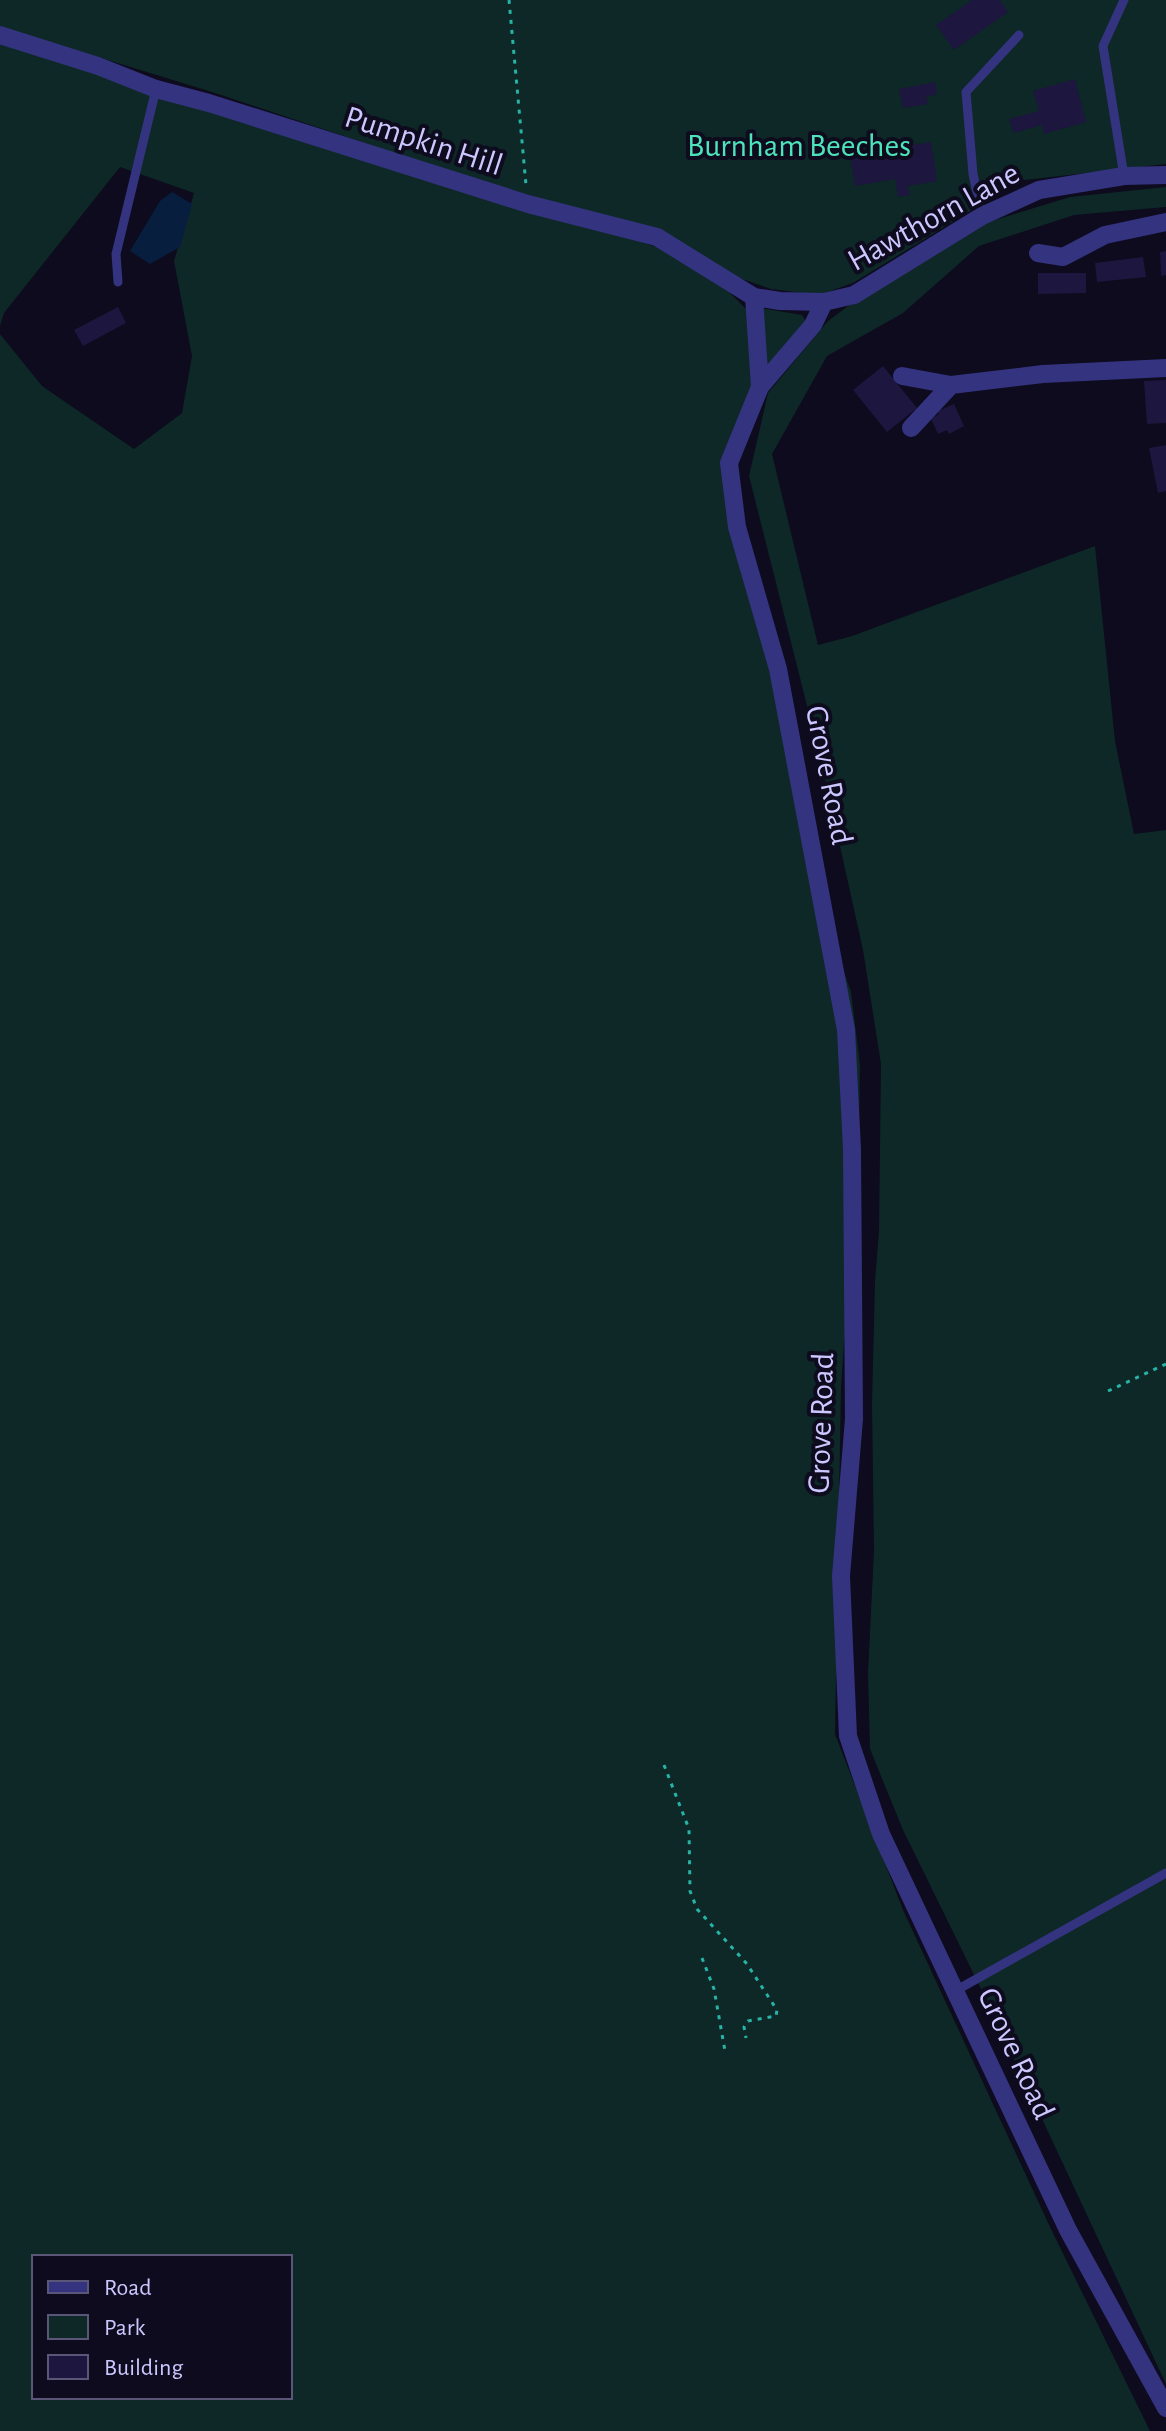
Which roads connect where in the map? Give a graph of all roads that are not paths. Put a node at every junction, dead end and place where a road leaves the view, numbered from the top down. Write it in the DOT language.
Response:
graph roads {
  1 [pos="1124,0"];
  2 [pos="0,35"];
  3 [pos="1019,35"];
  4 [pos="156,89"];
  5 [pos="1166,175"];
  6 [pos="1124,176"];
  7 [pos="982,216"];
  8 [pos="1166,222"];
  9 [pos="1038,253"];
  10 [pos="118,282"];
  11 [pos="754,297"];
  12 [pos="824,302"];
  13 [pos="1166,368"];
  14 [pos="902,376"];
  15 [pos="951,385"];
  16 [pos="760,387"];
  17 [pos="911,428"];
  18 [pos="1166,1873"];
  19 [pos="955,1991"];
  20 [pos="1166,2408"];
  1 -- 6 [label="lane"];
  2 -- 4 [label="street, Pumpkin Hill"];
  3 -- 7 [label="lane"];
  4 -- 10 [label="lane"];
  4 -- 11 [label="street, Pumpkin Hill"];
  5 -- 6 [label="street, Hawthorn Lane"];
  6 -- 7 [label="street, Hawthorn Lane"];
  7 -- 12 [label="street, Hawthorn Lane"];
  8 -- 9 [label="street"];
  11 -- 12 [label="street, Pumpkin Hill"];
  11 -- 16 [label="street, Grove Road"];
  12 -- 16 [label="street, Grove Road"];
  13 -- 15 [label="street"];
  14 -- 15 [label="street"];
  15 -- 17 [label="street"];
  16 -- 19 [label="street, Grove Road"];
  18 -- 19 [label="lane"];
  19 -- 20 [label="street, Grove Road"];
}
